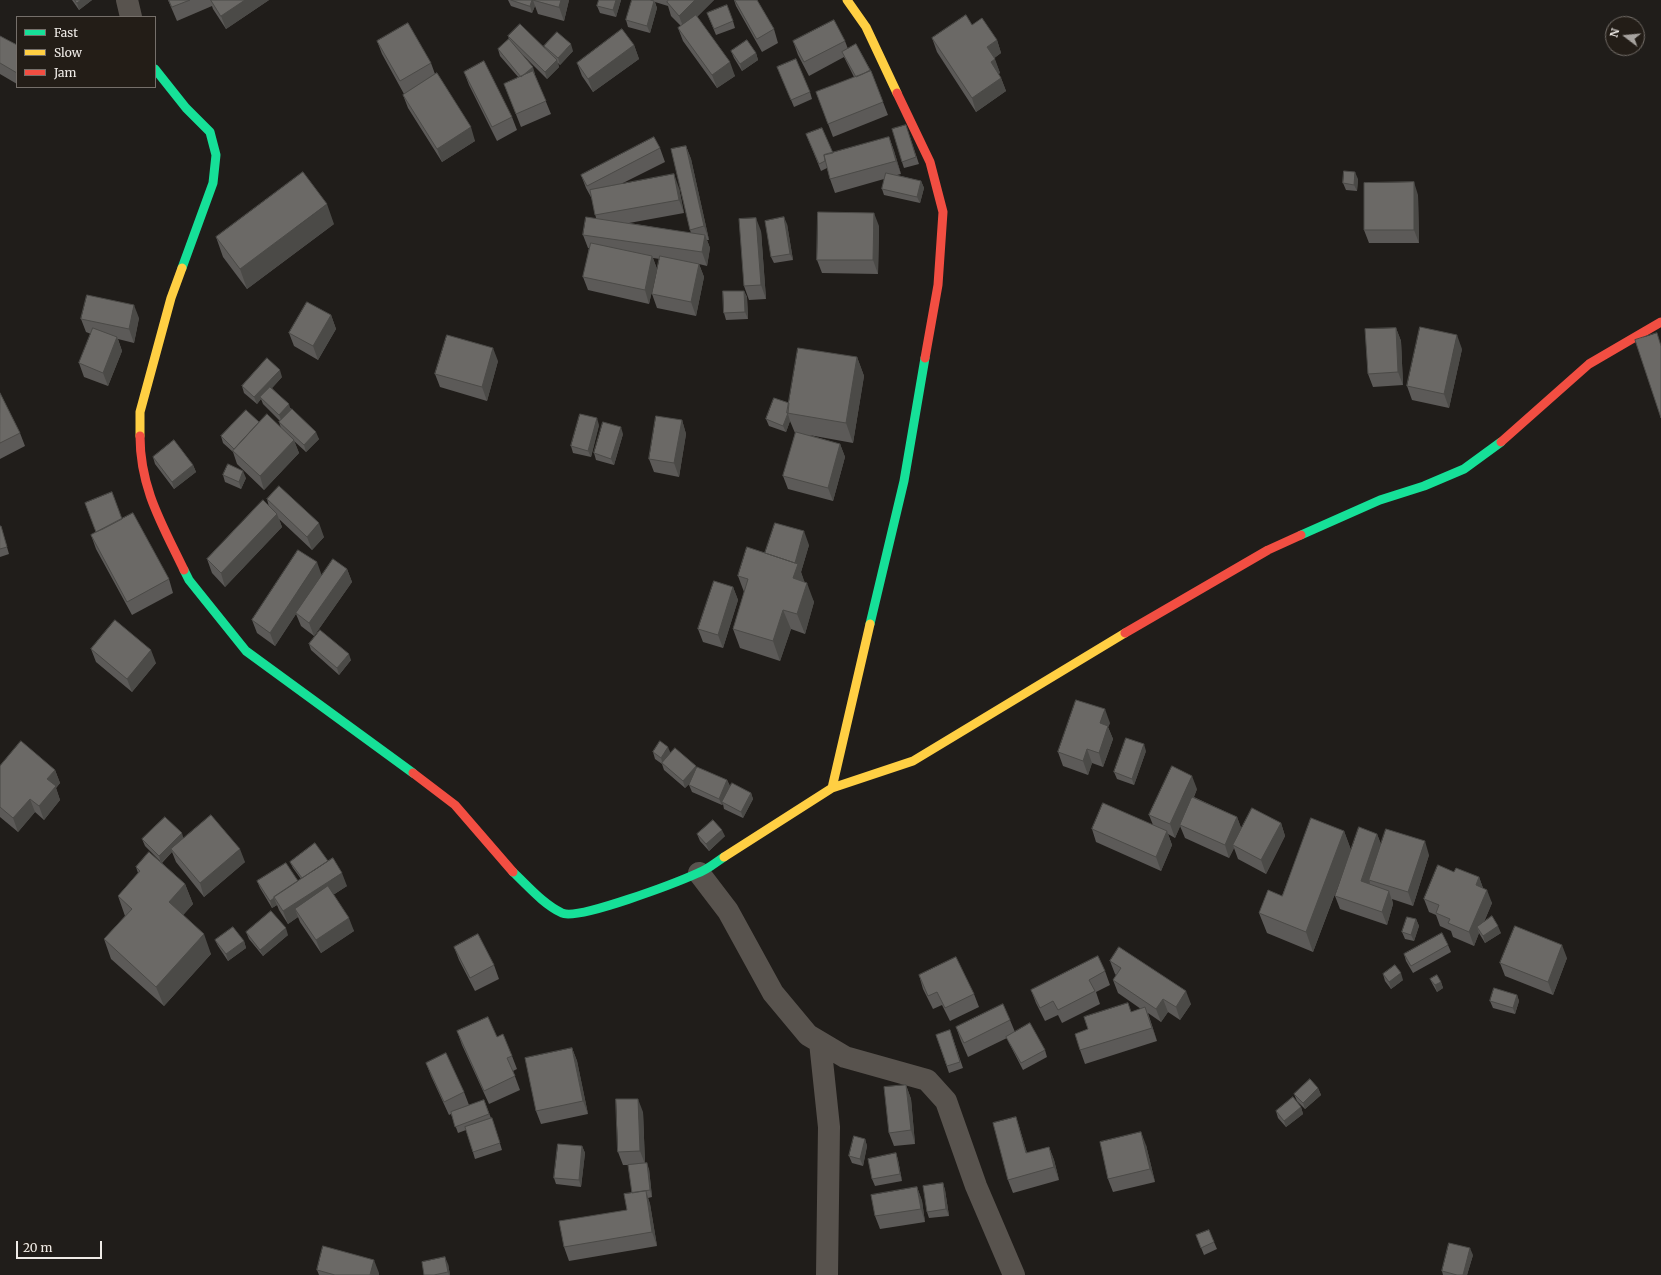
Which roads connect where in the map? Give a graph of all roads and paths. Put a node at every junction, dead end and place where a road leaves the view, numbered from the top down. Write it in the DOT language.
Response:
graph roads {
  1 [pos="127,0"];
  2 [pos="847,0"];
  3 [pos="131,16"];
  4 [pos="156,71"];
  5 [pos="1661,322"];
  6 [pos="832,788"];
  7 [pos="699,873"];
  8 [pos="820,1042"];
  9 [pos="827,1275"];
  10 [pos="1014,1275"];
  1 -- 3 [label="street"];
  2 -- 6 [label="street"];
  4 -- 7 [label="street"];
  5 -- 6 [label="street"];
  6 -- 7 [label="street"];
  7 -- 8 [label="street"];
  8 -- 9 [label="street"];
  8 -- 10 [label="street"];
}
